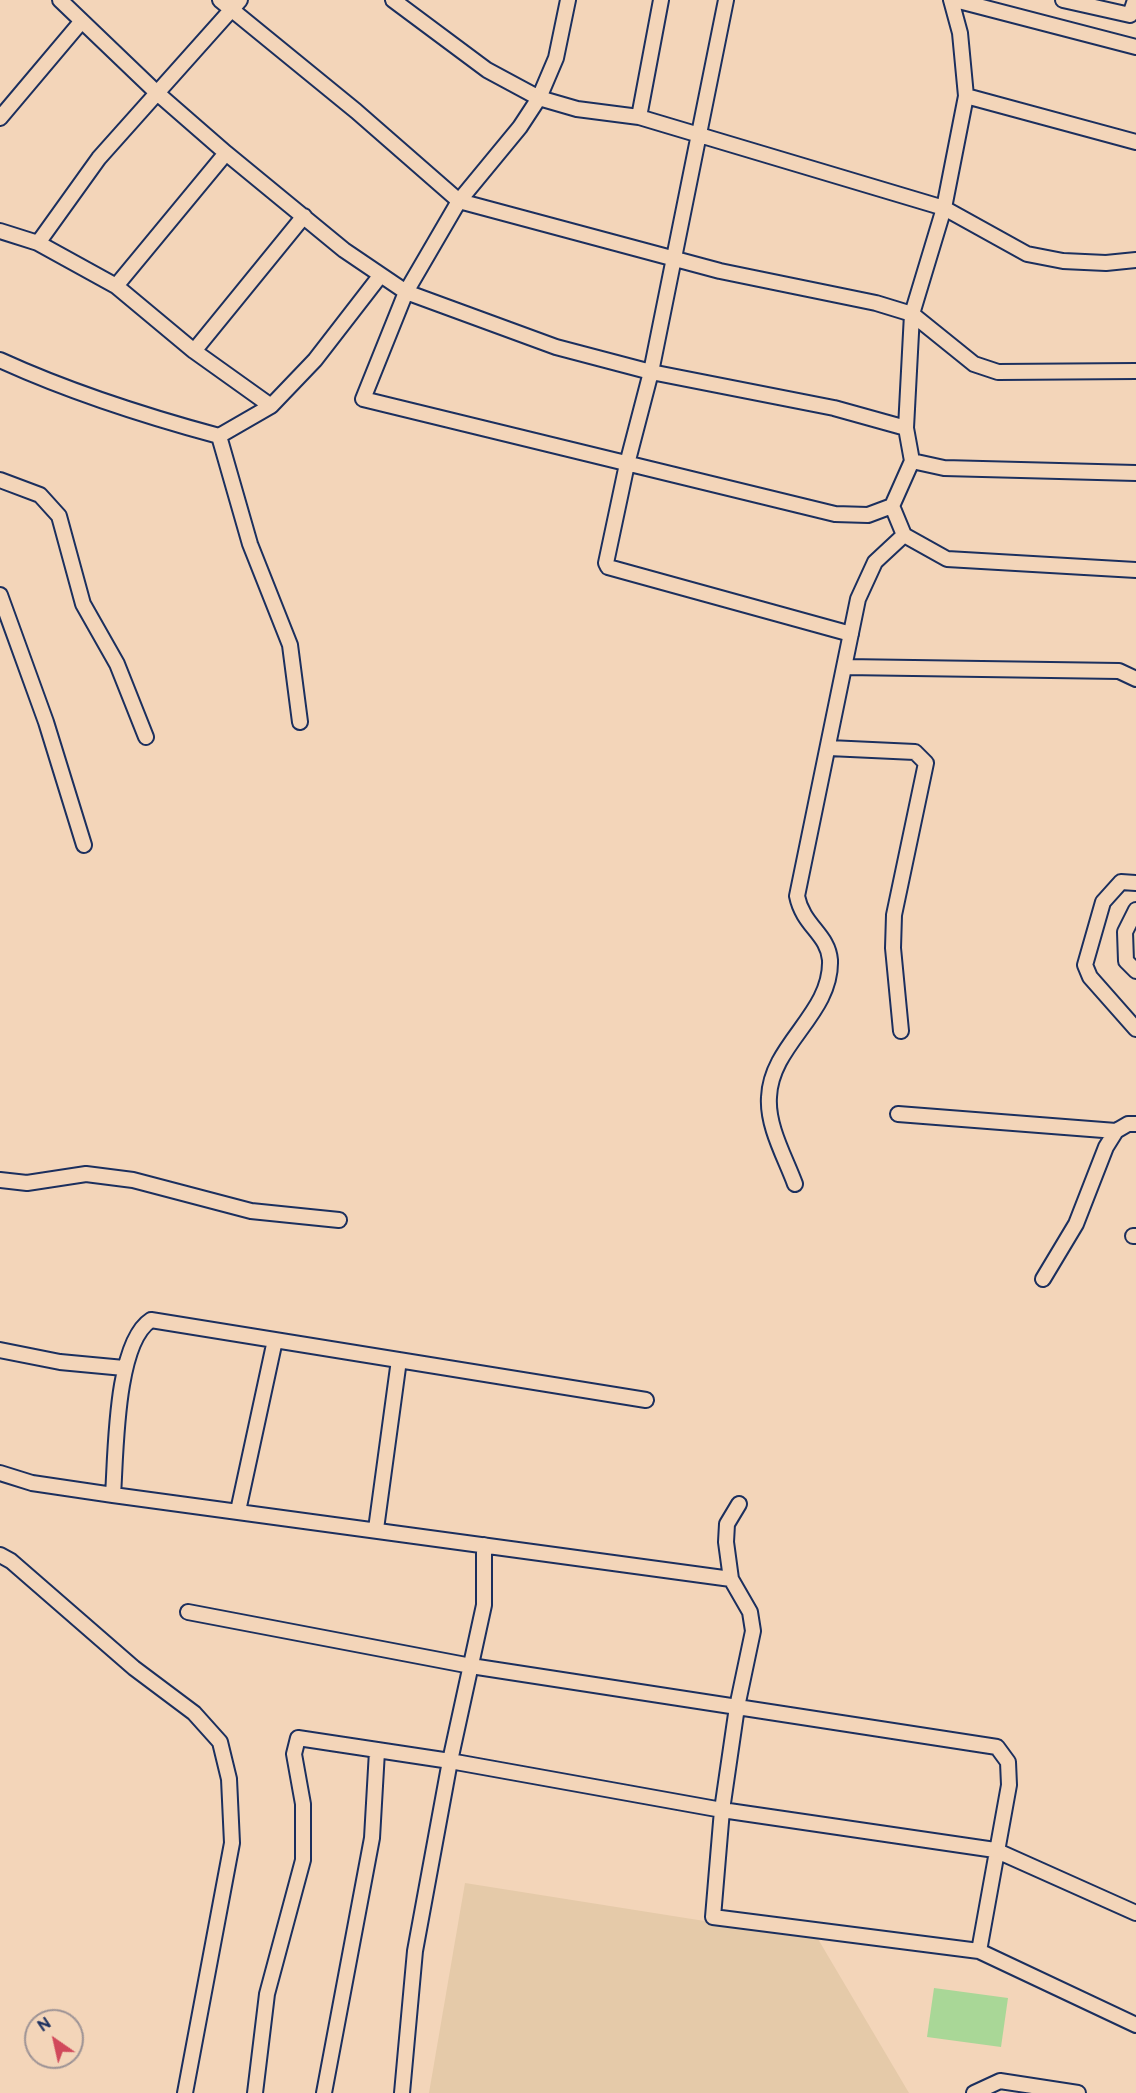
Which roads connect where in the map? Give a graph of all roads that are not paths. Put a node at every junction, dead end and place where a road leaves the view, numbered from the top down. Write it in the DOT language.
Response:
graph roads {
  1 [pos="60,0"];
  2 [pos="220,0"];
  3 [pos="393,0"];
  4 [pos="568,0"];
  5 [pos="661,0"];
  6 [pos="726,0"];
  7 [pos="953,0"];
  8 [pos="1063,0"];
  9 [pos="1135,0"];
  10 [pos="236,5"];
  11 [pos="81,22"];
  12 [pos="1136,47"];
  13 [pos="156,92"];
  14 [pos="966,96"];
  15 [pos="539,98"];
  16 [pos="639,117"];
  17 [pos="0,118"];
  18 [pos="698,134"];
  19 [pos="1136,142"];
  20 [pos="226,153"];
  21 [pos="459,201"];
  22 [pos="945,208"];
  23 [pos="304,216"];
  24 [pos="0,231"];
  25 [pos="38,243"];
  26 [pos="674,259"];
  27 [pos="1136,260"];
  28 [pos="380,276"];
  29 [pos="116,286"];
  30 [pos="406,292"];
  31 [pos="912,314"];
  32 [pos="194,351"];
  33 [pos="0,360"];
  34 [pos="1136,371"];
  35 [pos="651,372"];
  36 [pos="271,406"];
  37 [pos="906,428"];
  38 [pos="219,436"];
  39 [pos="912,461"];
  40 [pos="627,464"];
  41 [pos="1136,473"];
  42 [pos="0,480"];
  43 [pos="892,506"];
  44 [pos="904,535"];
  45 [pos="1136,570"];
  46 [pos="0,595"];
  47 [pos="851,634"];
  48 [pos="845,667"];
  49 [pos="1136,679"];
  50 [pos="300,722"];
  51 [pos="146,737"];
  52 [pos="829,748"];
  53 [pos="84,845"];
  54 [pos="1136,883"];
  55 [pos="1136,910"];
  56 [pos="1136,971"];
  57 [pos="1136,1029"];
  58 [pos="900,1031"];
  59 [pos="898,1114"];
  60 [pos="1136,1124"];
  61 [pos="1116,1131"];
  62 [pos="0,1180"];
  63 [pos="795,1184"];
  64 [pos="339,1220"];
  65 [pos="1042,1279"];
  66 [pos="275,1340"];
  67 [pos="0,1350"];
  68 [pos="399,1360"];
  69 [pos="124,1368"];
  70 [pos="646,1400"];
  71 [pos="0,1473"];
  72 [pos="114,1495"];
  73 [pos="739,1504"];
  74 [pos="238,1510"];
  75 [pos="376,1529"];
  76 [pos="484,1545"];
  77 [pos="0,1555"];
  78 [pos="731,1579"];
  79 [pos="188,1612"];
  80 [pos="471,1666"];
  81 [pos="737,1707"];
  82 [pos="378,1751"];
  83 [pos="450,1761"];
  84 [pos="722,1810"];
  85 [pos="995,1850"];
  86 [pos="1136,1913"];
  87 [pos="979,1951"];
  88 [pos="1136,2025"];
  89 [pos="185,2093"];
  90 [pos="255,2093"];
  91 [pos="324,2093"];
  92 [pos="402,2093"];
  93 [pos="974,2093"];
  94 [pos="1078,2093"];
  1 -- 11 [label="street"];
  2 -- 10 [label="street"];
  3 -- 15 [label="street"];
  4 -- 15 [label="street"];
  5 -- 16 [label="street"];
  6 -- 18 [label="street"];
  7 -- 12 [label="street"];
  7 -- 14 [label="street"];
  8 -- 9 [label="street"];
  10 -- 13 [label="street"];
  10 -- 21 [label="street"];
  11 -- 13 [label="street"];
  11 -- 17 [label="street"];
  13 -- 20 [label="street"];
  13 -- 25 [label="street"];
  14 -- 19 [label="street"];
  14 -- 22 [label="street"];
  15 -- 16 [label="street"];
  15 -- 21 [label="street"];
  16 -- 18 [label="street"];
  18 -- 22 [label="street"];
  18 -- 26 [label="street"];
  20 -- 23 [label="street"];
  20 -- 29 [label="street"];
  21 -- 26 [label="street"];
  21 -- 30 [label="street"];
  22 -- 27 [label="street"];
  22 -- 31 [label="street"];
  23 -- 28 [label="street"];
  23 -- 32 [label="street"];
  24 -- 25 [label="street"];
  25 -- 29 [label="street"];
  26 -- 31 [label="street"];
  26 -- 35 [label="street"];
  28 -- 30 [label="street"];
  28 -- 36 [label="street"];
  29 -- 32 [label="street"];
  30 -- 35 [label="street"];
  30 -- 40 [label="street"];
  31 -- 34 [label="street"];
  31 -- 37 [label="street"];
  32 -- 36 [label="street"];
  33 -- 38 [label="street"];
  35 -- 37 [label="street"];
  35 -- 40 [label="street"];
  36 -- 38 [label="street"];
  37 -- 39 [label="street"];
  38 -- 50 [label="street"];
  39 -- 41 [label="street"];
  39 -- 43 [label="street"];
  40 -- 43 [label="street"];
  40 -- 47 [label="street"];
  42 -- 51 [label="street"];
  43 -- 44 [label="street"];
  44 -- 45 [label="street"];
  44 -- 47 [label="street"];
  46 -- 53 [label="street"];
  47 -- 48 [label="street"];
  48 -- 49 [label="street"];
  48 -- 52 [label="street"];
  52 -- 58 [label="street"];
  52 -- 63 [label="street"];
  54 -- 57 [label="street"];
  55 -- 56 [label="street"];
  59 -- 61 [label="street"];
  60 -- 61 [label="street"];
  61 -- 65 [label="street"];
  62 -- 64 [label="street"];
  66 -- 68 [label="street"];
  66 -- 69 [label="street"];
  66 -- 74 [label="street"];
  67 -- 69 [label="street"];
  68 -- 70 [label="street"];
  68 -- 75 [label="street"];
  69 -- 72 [label="street"];
  71 -- 72 [label="street"];
  72 -- 74 [label="street"];
  73 -- 78 [label="street"];
  74 -- 75 [label="street"];
  75 -- 76 [label="street"];
  76 -- 78 [label="street"];
  76 -- 80 [label="street"];
  77 -- 89 [label="street"];
  78 -- 81 [label="street"];
  79 -- 80 [label="street"];
  80 -- 81 [label="street"];
  80 -- 83 [label="street"];
  81 -- 84 [label="street"];
  81 -- 85 [label="street"];
  82 -- 83 [label="street"];
  82 -- 90 [label="street"];
  82 -- 91 [label="street"];
  83 -- 84 [label="street"];
  83 -- 92 [label="street"];
  84 -- 85 [label="street"];
  84 -- 87 [label="street"];
  85 -- 86 [label="street"];
  85 -- 87 [label="street"];
  87 -- 88 [label="street"];
  93 -- 94 [label="street"];
}
